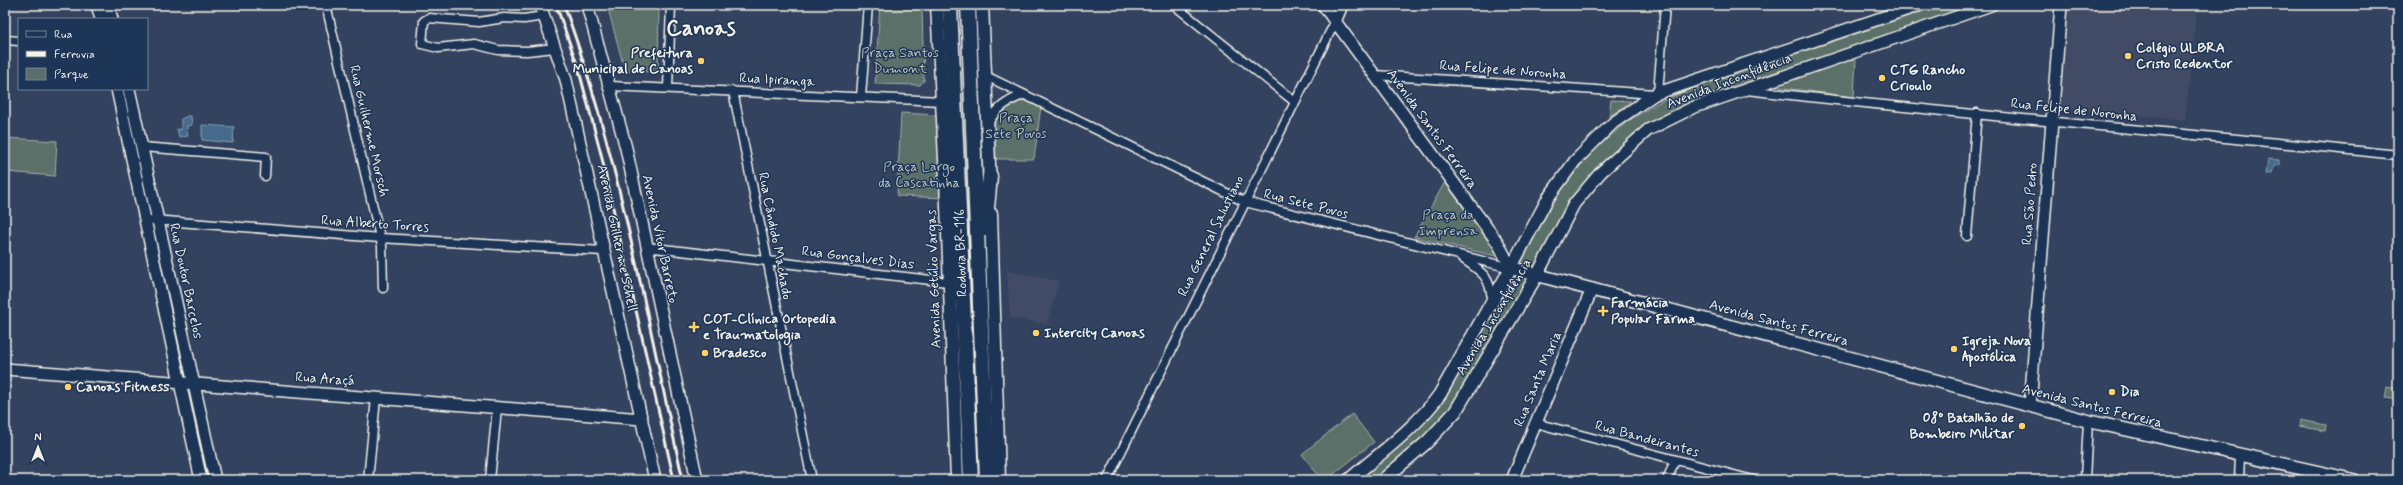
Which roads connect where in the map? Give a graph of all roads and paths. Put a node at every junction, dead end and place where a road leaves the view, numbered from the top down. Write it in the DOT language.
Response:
graph roads {
  1 [pos="97,5"];
  2 [pos="108,5"];
  3 [pos="326,5"];
  4 [pos="586,5"];
  5 [pos="671,5"];
  6 [pos="868,5"];
  7 [pos="937,5"];
  8 [pos="950,5"];
  9 [pos="968,5"];
  10 [pos="982,5"];
  11 [pos="1174,5"];
  12 [pos="1323,5"];
  13 [pos="1342,5"];
  14 [pos="1665,5"];
  15 [pos="1920,5"];
  16 [pos="1991,5"];
  17 [pos="2061,5"];
  18 [pos="542,10"];
  19 [pos="101,18"];
  20 [pos="112,18"];
  21 [pos="1335,22"];
  22 [pos="5,40"];
  23 [pos="18,41"];
  24 [pos="555,48"];
  25 [pos="1374,74"];
  26 [pos="986,76"];
  27 [pos="610,86"];
  28 [pos="668,88"];
  29 [pos="117,90"];
  30 [pos="130,90"];
  31 [pos="1747,90"];
  32 [pos="733,91"];
  33 [pos="1630,92"];
  34 [pos="1657,94"];
  35 [pos="1023,95"];
  36 [pos="861,97"];
  37 [pos="942,101"];
  38 [pos="1295,102"];
  39 [pos="1636,107"];
  40 [pos="1977,113"];
  41 [pos="2051,121"];
  42 [pos="988,124"];
  43 [pos="142,147"];
  44 [pos="2398,155"];
  45 [pos="265,176"];
  46 [pos="990,176"];
  47 [pos="946,178"];
  48 [pos="1244,202"];
  49 [pos="146,220"];
  50 [pos="158,220"];
  51 [pos="1967,236"];
  52 [pos="380,238"];
  53 [pos="961,246"];
  54 [pos="646,247"];
  55 [pos="603,251"];
  56 [pos="1460,256"];
  57 [pos="766,260"];
  58 [pos="1511,268"];
  59 [pos="1538,275"];
  60 [pos="980,281"];
  61 [pos="948,282"];
  62 [pos="383,288"];
  63 [pos="1592,289"];
  64 [pos="1492,300"];
  65 [pos="5,369"];
  66 [pos="180,383"];
  67 [pos="193,384"];
  68 [pos="376,398"];
  69 [pos="2030,406"];
  70 [pos="497,408"];
  71 [pos="642,419"];
  72 [pos="2088,421"];
  73 [pos="1536,423"];
  74 [pos="2240,456"];
  75 [pos="1675,460"];
  76 [pos="201,480"];
  77 [pos="215,480"];
  78 [pos="368,480"];
  79 [pos="490,480"];
  80 [pos="656,480"];
  81 [pos="696,480"];
  82 [pos="812,480"];
  83 [pos="957,480"];
  84 [pos="970,480"];
  85 [pos="987,480"];
  86 [pos="999,480"];
  87 [pos="1107,480"];
  88 [pos="1349,480"];
  89 [pos="1383,480"];
  90 [pos="1512,480"];
  91 [pos="1667,480"];
  92 [pos="1753,480"];
  93 [pos="2085,480"];
  94 [pos="2239,480"];
  95 [pos="2354,480"];
  1 -- 19 [label="main road"];
  2 -- 20 [label="main road"];
  3 -- 52 [label="street, Rua Guilherme Morsch"];
  4 -- 27 [label="main road, Avenida Vitor Barreto"];
  5 -- 28 [label="street"];
  6 -- 36 [label="street"];
  7 -- 37 [label="main road, Avenida Getúlio Vargas"];
  8 -- 53 [label="highway, Rodovia BR-116"];
  9 -- 60 [label="highway, Rodovia BR-116"];
  10 -- 26 [label="main road"];
  11 -- 38 [label="street"];
  12 -- 21 [label="main road, Avenida Santos Ferreira"];
  13 -- 21 [label="main road, Rua General Salustiano"];
  14 -- 34 [label="street"];
  15 -- 34 [label="main road, Avenida Inconfidência"];
  16 -- 31 [label="main road, Avenida Inconfidência"];
  17 -- 41 [label="main road, Rua São Pedro"];
  18 -- 24 [label="main road, Avenida Guilherme Schell"];
  18 -- 24 [label="street"];
  21 -- 25 [label="main road, Avenida Santos Ferreira"];
  21 -- 38 [label="street, Rua General Salustiano"];
  22 -- 23 [label="street"];
  24 -- 55 [label="main road, Avenida Guilherme Schell"];
  25 -- 33 [label="street, Rua Felipe de Noronha"];
  25 -- 58 [label="main road, Avenida Santos Ferreira"];
  26 -- 35 [label="street, Rua Sete Povos"];
  26 -- 42 [label="main road"];
  27 -- 28 [label="street, Rua Ipiranga"];
  27 -- 54 [label="main road, Avenida Vitor Barreto"];
  28 -- 32 [label="street, Rua Ipiranga"];
  29 -- 49 [label="main road, Rua Doutor Barcelos"];
  30 -- 43 [label="main road, Rua Doutor Barcelos"];
  31 -- 40 [label="street, Rua Felipe de Noronha"];
  31 -- 59 [label="main road, Avenida Inconfidência"];
  32 -- 36 [label="street, Rua Ipiranga"];
  32 -- 57 [label="street, Rua Cândido Machado"];
  33 -- 34 [label="street, Rua Felipe de Noronha"];
  33 -- 39 [label="street"];
  34 -- 39 [label="main road, Avenida Inconfidência"];
  35 -- 42 [label="street"];
  35 -- 48 [label="street, Rua Sete Povos"];
  36 -- 37 [label="street, Rua Ipiranga"];
  37 -- 47 [label="main road, Avenida Getúlio Vargas"];
  38 -- 48 [label="street, Rua General Salustiano"];
  39 -- 58 [label="main road, Avenida Inconfidência"];
  40 -- 41 [label="street, Rua Felipe de Noronha"];
  40 -- 51 [label="street"];
  41 -- 44 [label="street, Rua Felipe de Noronha"];
  41 -- 69 [label="main road, Rua São Pedro"];
  42 -- 46 [label="main road"];
  43 -- 45 [label="street"];
  43 -- 50 [label="main road, Rua Doutor Barcelos"];
  46 -- 60 [label="highway"];
  46 -- 86 [label="main road"];
  47 -- 53 [label="highway"];
  47 -- 61 [label="main road, Avenida Getúlio Vargas"];
  48 -- 56 [label="street, Rua Sete Povos"];
  48 -- 87 [label="street, Rua General Salustiano"];
  49 -- 50 [label="street, Rua Alberto Torres"];
  49 -- 66 [label="main road, Rua Doutor Barcelos"];
  50 -- 52 [label="street, Rua Alberto Torres"];
  50 -- 67 [label="main road, Rua Doutor Barcelos"];
  52 -- 55 [label="street, Rua Alberto Torres"];
  52 -- 62 [label="street, Rua Guilherme Morsch"];
  53 -- 84 [label="highway, Rodovia BR-116"];
  54 -- 57 [label="street, Rua Gonçalves Dias"];
  54 -- 81 [label="main road, Avenida Vitor Barreto"];
  55 -- 71 [label="main road, Avenida Guilherme Schell"];
  56 -- 58 [label="street, Rua Sete Povos"];
  56 -- 64 [label="street, Rua Sete Povos"];
  57 -- 61 [label="street, Rua Gonçalves Dias"];
  57 -- 82 [label="street, Rua Cândido Machado"];
  58 -- 59 [label="main road, Avenida Santos Ferreira"];
  58 -- 64 [label="main road, Avenida Inconfidência"];
  59 -- 63 [label="main road, Avenida Santos Ferreira"];
  59 -- 89 [label="main road, Avenida Inconfidência"];
  60 -- 85 [label="highway, Rodovia BR-116"];
  61 -- 83 [label="main road, Avenida Getúlio Vargas"];
  63 -- 69 [label="main road, Avenida Santos Ferreira"];
  63 -- 73 [label="main road, Rua Santa Maria"];
  64 -- 88 [label="main road, Avenida Inconfidência"];
  65 -- 66 [label="main road, Rua Araçá"];
  66 -- 67 [label="main road, Rua Araçá"];
  66 -- 76 [label="main road, Rua Doutor Barcelos"];
  67 -- 68 [label="main road, Rua Araçá"];
  67 -- 77 [label="main road, Rua Doutor Barcelos"];
  68 -- 70 [label="main road, Rua Araçá"];
  68 -- 78 [label="street"];
  69 -- 72 [label="main road, Avenida Santos Ferreira"];
  70 -- 71 [label="main road, Rua Araçá"];
  70 -- 79 [label="street"];
  71 -- 80 [label="main road, Avenida Guilherme Schell"];
  72 -- 74 [label="main road, Avenida Santos Ferreira"];
  72 -- 93 [label="street"];
  73 -- 75 [label="street, Rua Bandeirantes"];
  73 -- 90 [label="main road, Rua Santa Maria"];
  74 -- 94 [label="street"];
  74 -- 95 [label="main road, Avenida Santos Ferreira"];
  75 -- 91 [label="street"];
  75 -- 92 [label="street, Rua Bandeirantes"];
}
